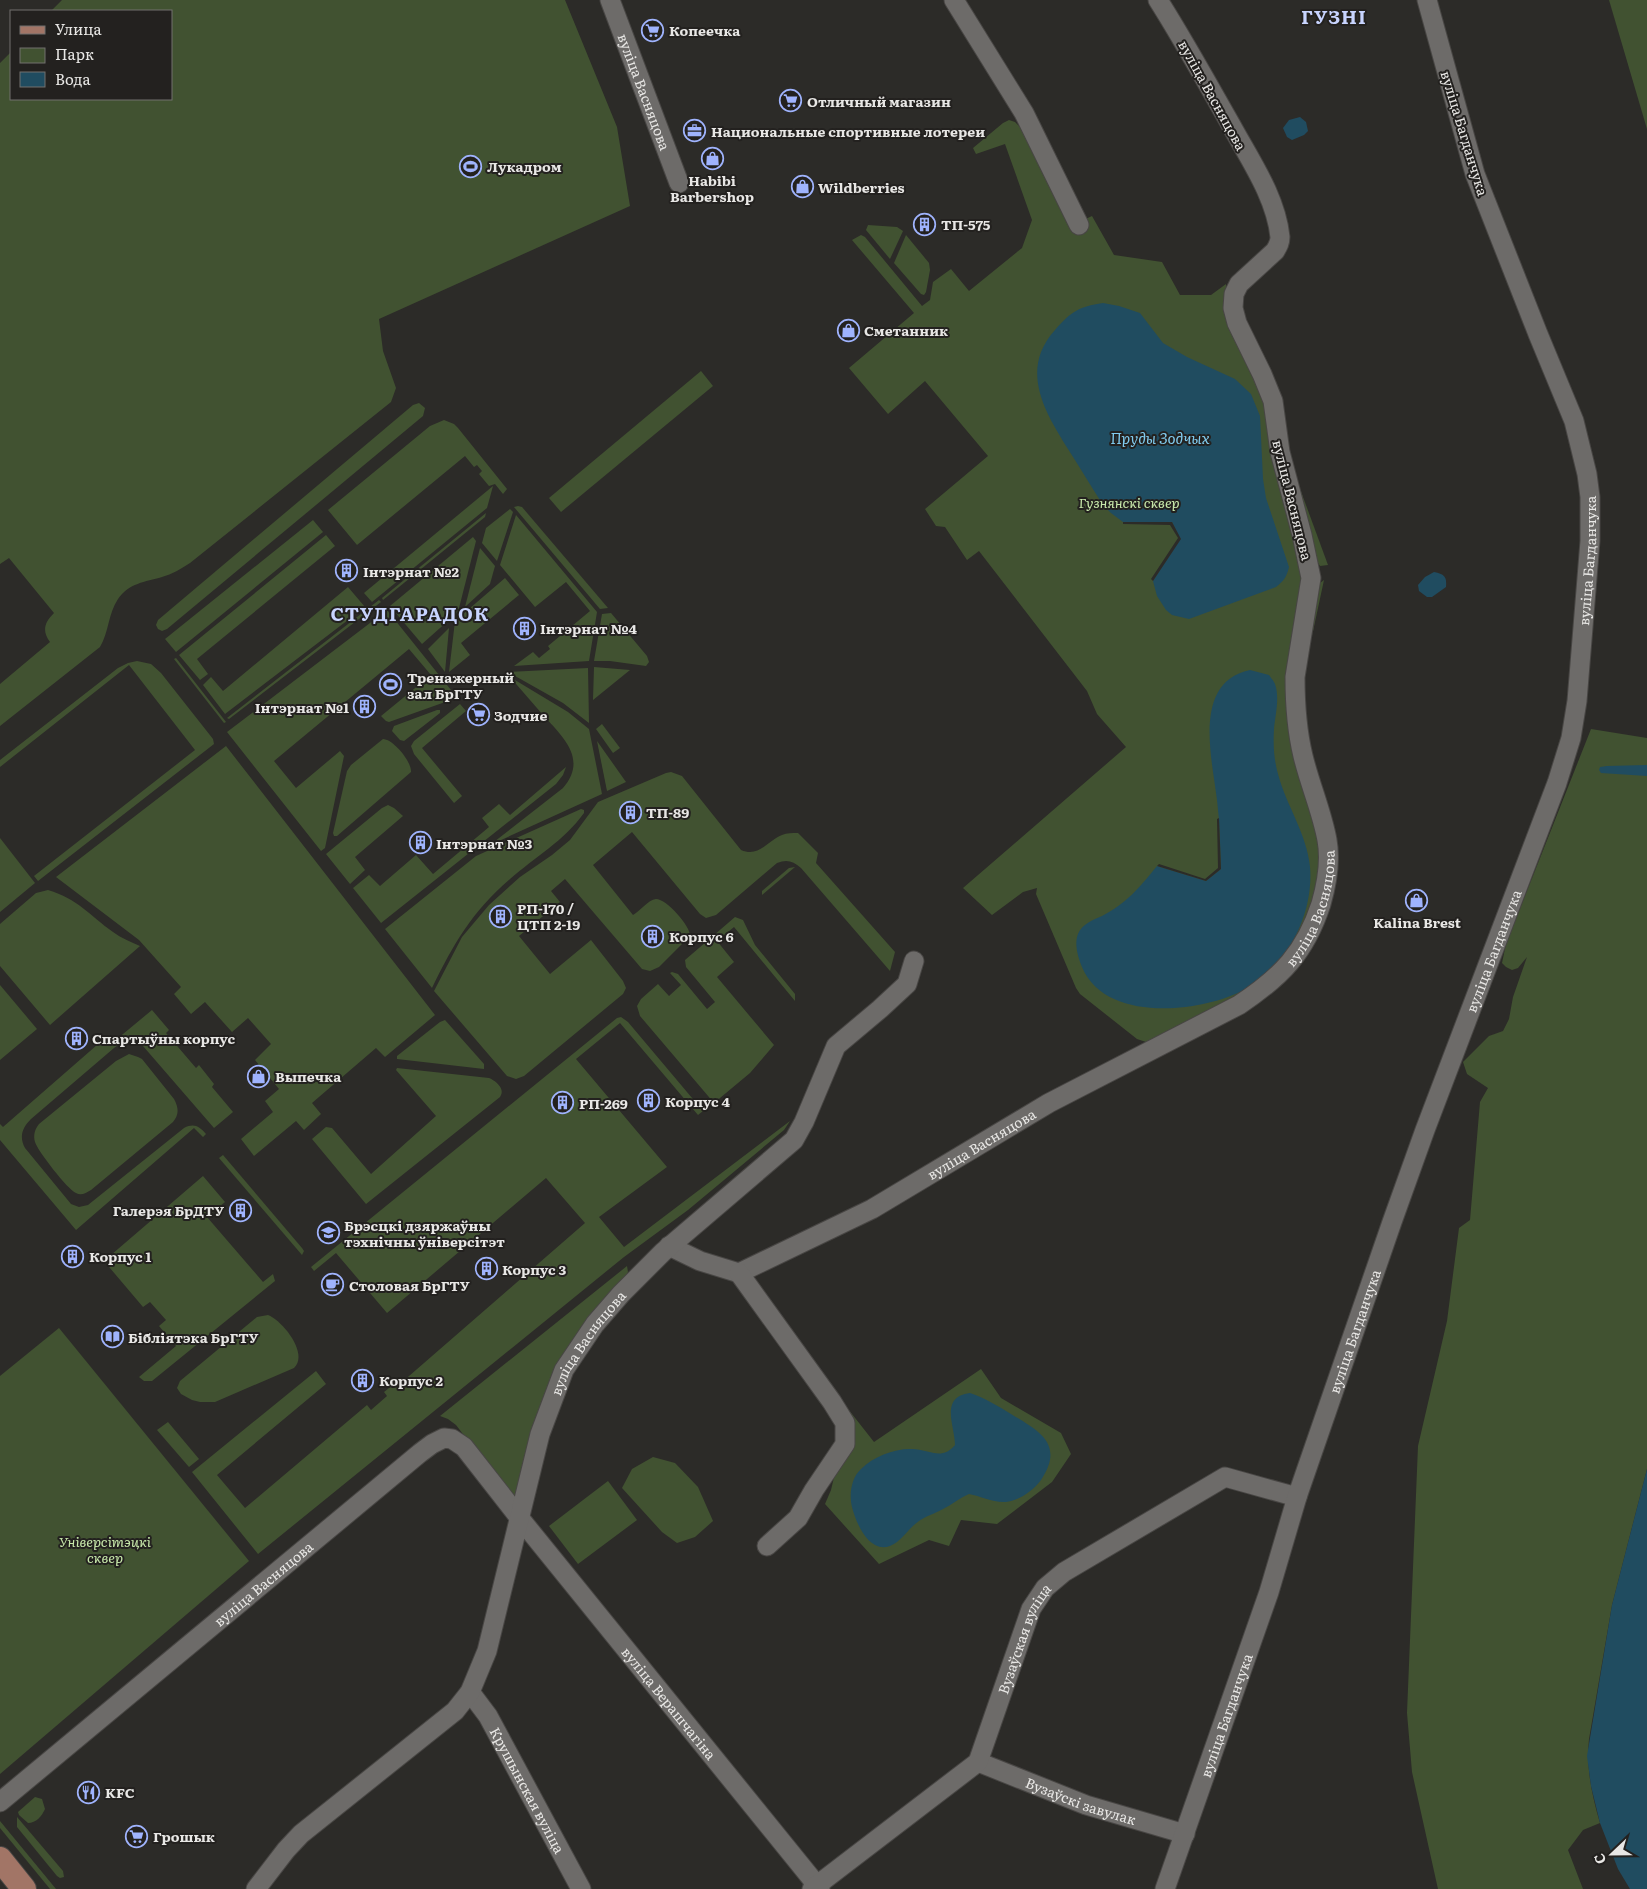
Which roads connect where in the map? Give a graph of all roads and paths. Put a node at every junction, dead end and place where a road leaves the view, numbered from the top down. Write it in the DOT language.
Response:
graph roads {
  1 [pos="610,0"];
  2 [pos="954,0"];
  3 [pos="1158,0"];
  4 [pos="1427,0"];
  5 [pos="680,182"];
  6 [pos="1079,225"];
  7 [pos="914,961"];
  8 [pos="669,1246"];
  9 [pos="738,1273"];
  10 [pos="1297,1497"];
  11 [pos="518,1516"];
  12 [pos="767,1546"];
  13 [pos="470,1692"];
  14 [pos="978,1762"];
  15 [pos="0,1802"];
  16 [pos="1185,1834"];
  17 [pos="0,1859"];
  18 [pos="817,1888"];
  19 [pos="24,1889"];
  20 [pos="256,1889"];
  21 [pos="581,1889"];
  22 [pos="1165,1889"];
  1 -- 5 [label="street, вуліца Васняцова"];
  2 -- 6 [label="street"];
  3 -- 9 [label="street, вуліца Васняцова"];
  4 -- 10 [label="street, вуліца Багданчука"];
  7 -- 8 [label="street, вуліца Васняцова"];
  8 -- 9 [label="street"];
  8 -- 11 [label="street, вуліца Васняцова"];
  9 -- 12 [label="street"];
  10 -- 14 [label="street, Вузаўская вуліца"];
  10 -- 16 [label="street, вуліца Багданчука"];
  11 -- 13 [label="street, вуліца Васняцова"];
  11 -- 15 [label="street, вуліца Васняцова"];
  11 -- 18 [label="street, вуліца Верашчагіна"];
  13 -- 20 [label="street, вуліца Васняцова"];
  13 -- 21 [label="street, Крушынская вуліца"];
  14 -- 16 [label="street, Вузаўскі завулак"];
  14 -- 18 [label="street"];
  16 -- 22 [label="street, вуліца Багданчука"];
  17 -- 19 [label="main road"];
}
